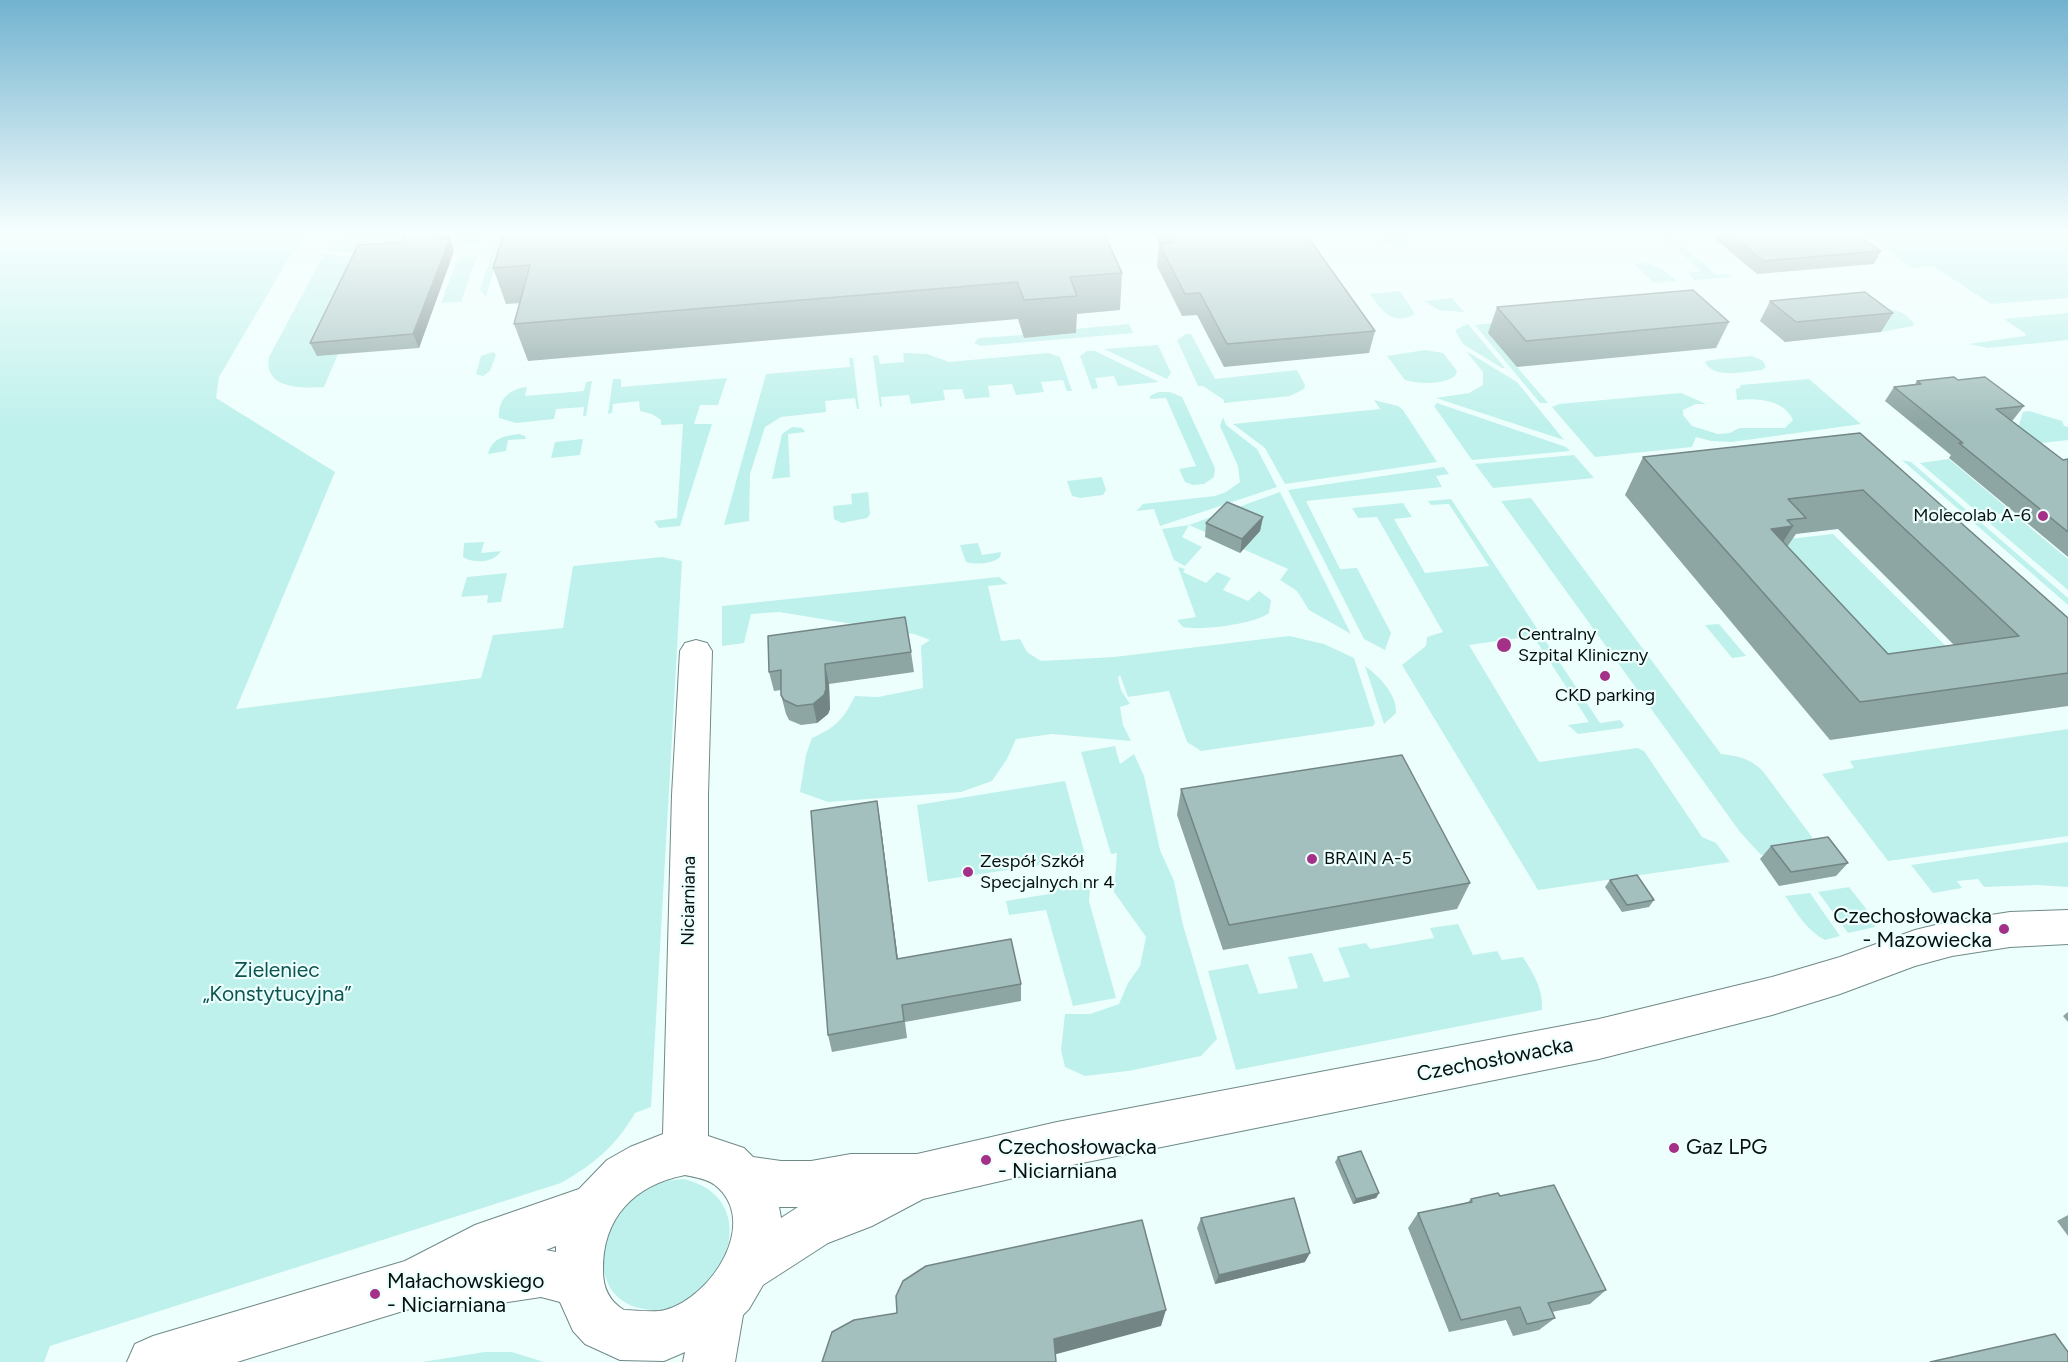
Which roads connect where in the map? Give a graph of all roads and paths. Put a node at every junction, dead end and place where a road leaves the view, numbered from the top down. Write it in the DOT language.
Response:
graph roads {
  1 [pos="696,651"];
  2 [pos="2068,927"];
  3 [pos="685,1152"];
  4 [pos="917,1177"];
  5 [pos="744,1179"];
  6 [pos="595,1206"];
  7 [pos="752,1265"];
  8 [pos="578,1281"];
  9 [pos="414,1283"];
  10 [pos="718,1314"];
  11 [pos="619,1347"];
  12 [pos="153,1362"];
  13 [pos="709,1362"];
  1 -- 3 [label="street, Niciarniana"];
  2 -- 4 [label="street, Czechosłowacka"];
  3 -- 5 [label="street"];
  3 -- 6 [label="street"];
  4 -- 5 [label="street, Czechosłowacka"];
  4 -- 7 [label="street, Czechosłowacka"];
  5 -- 7 [label="street"];
  6 -- 8 [label="street"];
  6 -- 9 [label="street"];
  7 -- 10 [label="street"];
  8 -- 9 [label="street"];
  8 -- 11 [label="street"];
  9 -- 12 [label="street"];
  10 -- 11 [label="street"];
  10 -- 13 [label="street"];
}
